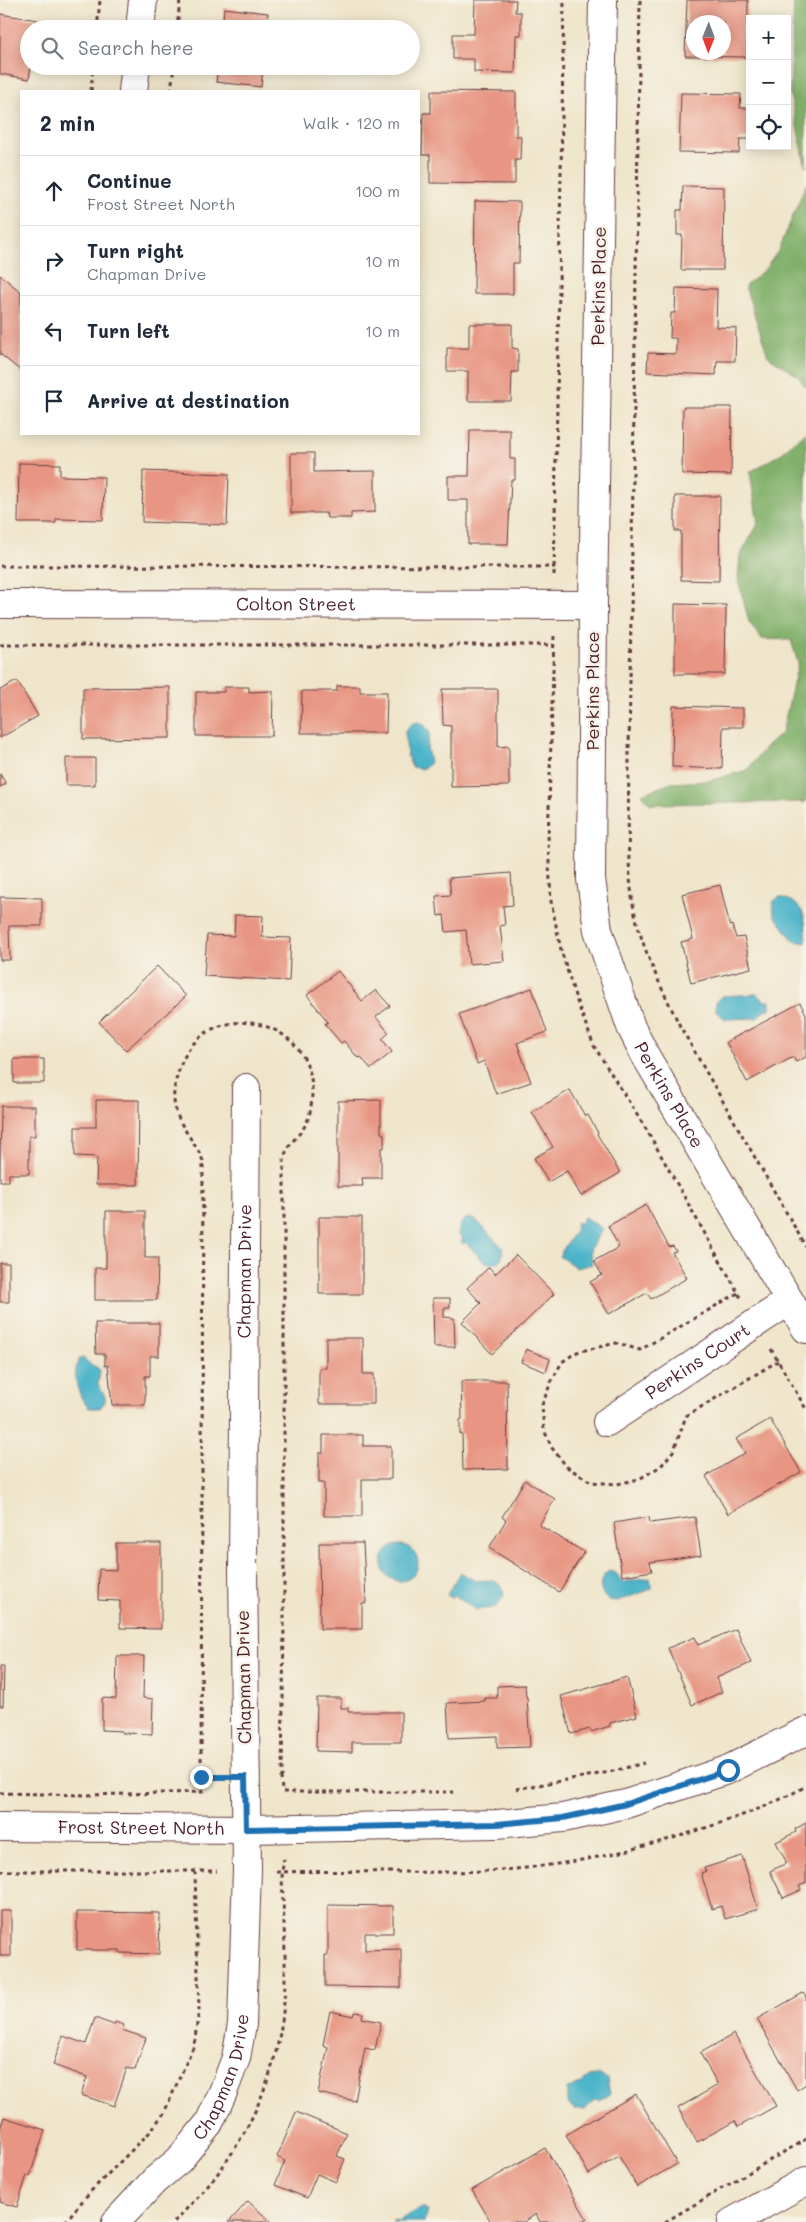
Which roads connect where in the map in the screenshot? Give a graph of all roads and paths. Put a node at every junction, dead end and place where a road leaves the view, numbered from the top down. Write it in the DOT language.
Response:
graph roads {
  1 [pos="100,0"];
  2 [pos="142,0"];
  3 [pos="180,0"];
  4 [pos="604,0"];
  5 [pos="640,0"];
  6 [pos="98,20"];
  7 [pos="141,20"];
  8 [pos="178,20"];
  9 [pos="92,75"];
  10 [pos="135,75"];
  11 [pos="173,75"];
  12 [pos="91,90"];
  13 [pos="133,90"];
  14 [pos="171,90"];
  15 [pos="0,566"];
  16 [pos="554,567"];
  17 [pos="0,604"];
  18 [pos="593,605"];
  19 [pos="0,645"];
  20 [pos="553,645"];
  21 [pos="246,1088"];
  22 [pos="806,1246"];
  23 [pos="789,1300"];
  24 [pos="806,1329"];
  25 [pos="607,1422"];
  26 [pos="806,1731"];
  27 [pos="645,1763"];
  28 [pos="245,1777"];
  29 [pos="508,1790"];
  30 [pos="460,1792"];
  31 [pos="0,1793"];
  32 [pos="0,1827"];
  33 [pos="246,1829"];
  34 [pos="195,1872"];
  35 [pos="806,2139"];
  36 [pos="806,2181"];
  37 [pos="65,2222"];
  38 [pos="116,2222"];
  39 [pos="665,2222"];
  40 [pos="732,2222"];
  1 -- 6 [label="path"];
  2 -- 7 [label="street"];
  3 -- 8 [label="path"];
  4 -- 18 [label="street, Perkins Place"];
  5 -- 22 [label="path"];
  9 -- 12 [label="path"];
  10 -- 13 [label="street"];
  11 -- 14 [label="path"];
  15 -- 16 [label="path"];
  17 -- 18 [label="street, Colton Street"];
  18 -- 23 [label="street, Perkins Place"];
  19 -- 20 [label="path"];
  21 -- 28 [label="street, Chapman Drive"];
  23 -- 24 [label="street, Perkins Place"];
  23 -- 25 [label="street, Perkins Court"];
  26 -- 33 [label="street, Frost Street North"];
  27 -- 29 [label="path"];
  28 -- 30 [label="path"];
  28 -- 31 [label="path"];
  28 -- 33 [label="street, Chapman Drive"];
  32 -- 33 [label="street, Frost Street North"];
  33 -- 38 [label="street, Chapman Drive"];
  34 -- 37 [label="path"];
  35 -- 39 [label="path"];
  36 -- 40 [label="street"];
}
